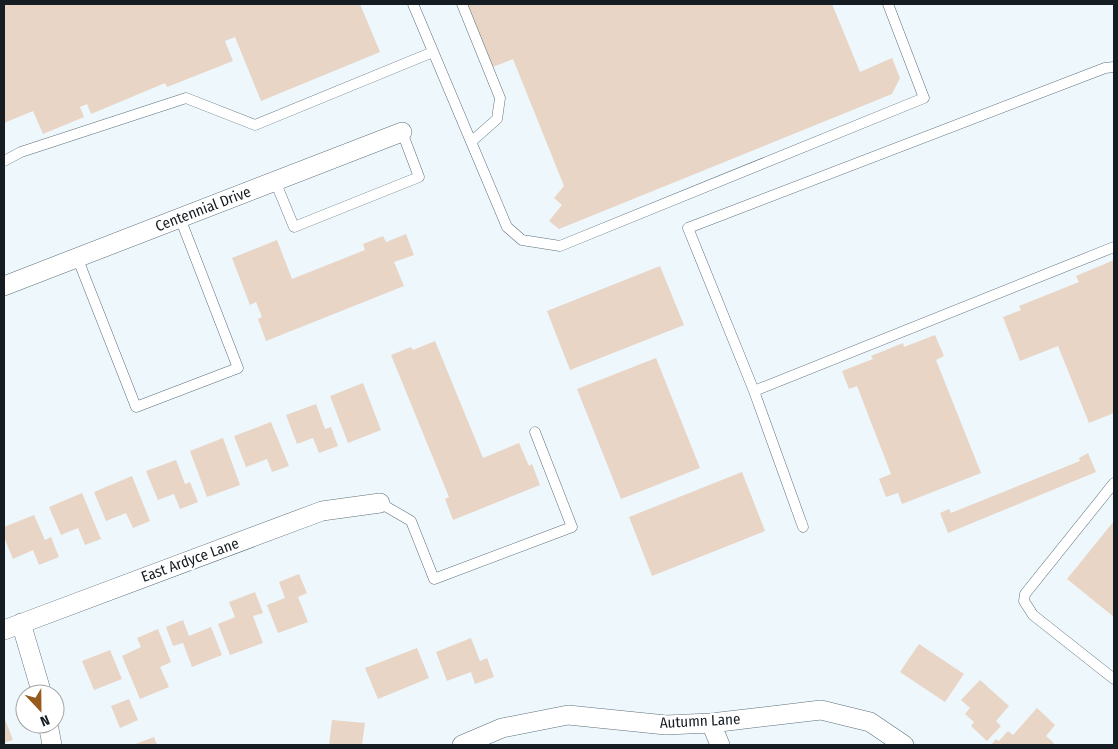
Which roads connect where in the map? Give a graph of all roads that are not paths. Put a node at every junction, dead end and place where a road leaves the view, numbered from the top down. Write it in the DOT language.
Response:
graph roads {
  1 [pos="413,4"];
  2 [pos="462,4"];
  3 [pos="888,4"];
  4 [pos="433,52"];
  5 [pos="1114,67"];
  6 [pos="402,132"];
  7 [pos="471,142"];
  8 [pos="4,161"];
  9 [pos="274,181"];
  10 [pos="180,218"];
  11 [pos="1114,247"];
  12 [pos="78,257"];
  13 [pos="4,286"];
  14 [pos="754,391"];
  15 [pos="535,432"];
  16 [pos="1114,483"];
  17 [pos="380,503"];
  18 [pos="803,527"];
  19 [pos="21,623"];
  20 [pos="4,630"];
  21 [pos="1114,679"];
  22 [pos="39,684"];
  23 [pos="711,723"];
  24 [pos="462,745"];
  25 [pos="720,745"];
  26 [pos="904,745"];
  1 -- 4 [label="lane"];
  2 -- 7 [label="lane"];
  3 -- 7 [label="lane"];
  4 -- 7 [label="lane"];
  4 -- 8 [label="lane"];
  5 -- 14 [label="lane"];
  6 -- 9 [label="street, Centennial Drive"];
  6 -- 9 [label="lane"];
  9 -- 10 [label="street, Centennial Drive"];
  10 -- 12 [label="street, Centennial Drive"];
  10 -- 12 [label="lane"];
  11 -- 14 [label="lane"];
  12 -- 13 [label="street, Centennial Drive"];
  14 -- 18 [label="lane"];
  15 -- 17 [label="lane"];
  16 -- 21 [label="lane"];
  17 -- 19 [label="street, East Ardyce Lane"];
  19 -- 20 [label="street, East Ardyce Lane"];
  19 -- 22 [label="street"];
  23 -- 24 [label="street, Autumn Lane"];
  23 -- 25 [label="street"];
  23 -- 26 [label="street, Autumn Lane"];
}
